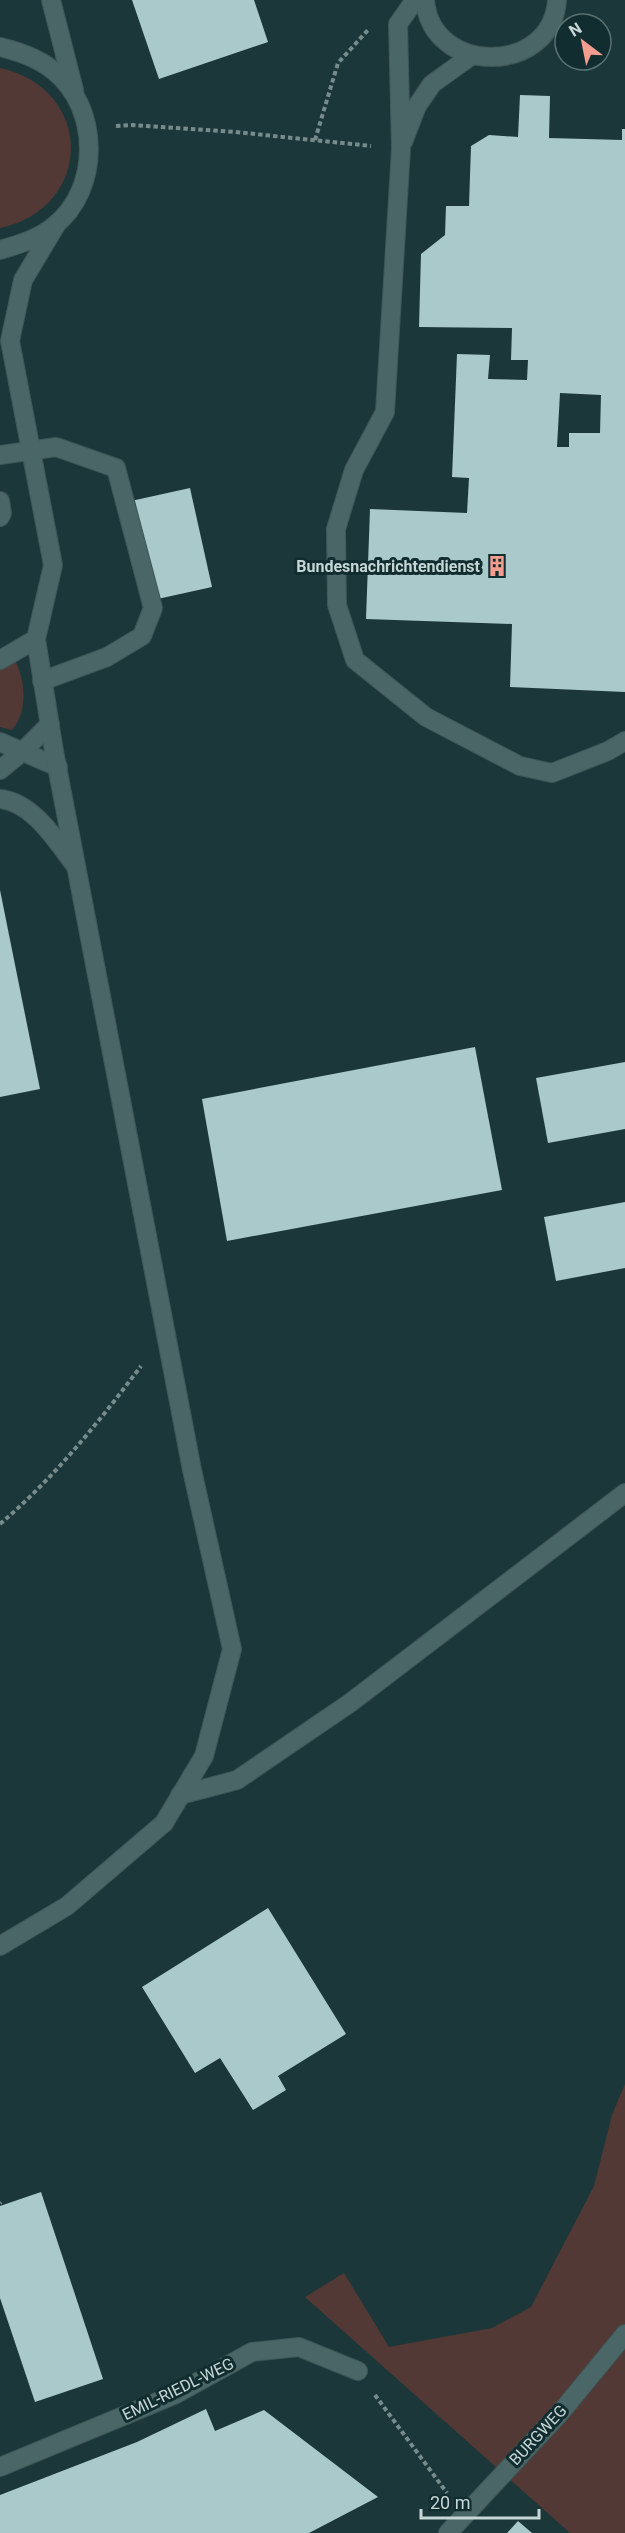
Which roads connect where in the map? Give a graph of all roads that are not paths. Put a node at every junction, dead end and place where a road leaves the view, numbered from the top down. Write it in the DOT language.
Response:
graph roads {
  1 [pos="51,0"];
  2 [pos="415,0"];
  3 [pos="425,0"];
  4 [pos="557,0"];
  5 [pos="0,47"];
  6 [pos="471,56"];
  7 [pos="75,95"];
  8 [pos="400,149"];
  9 [pos="56,225"];
  10 [pos="0,250"];
  11 [pos="31,449"];
  12 [pos="0,455"];
  13 [pos="0,501"];
  14 [pos="0,517"];
  15 [pos="36,639"];
  16 [pos="0,660"];
  17 [pos="42,681"];
  18 [pos="50,724"];
  19 [pos="625,741"];
  20 [pos="0,742"];
  21 [pos="22,752"];
  22 [pos="58,767"];
  23 [pos="0,770"];
  24 [pos="2,798"];
  25 [pos="77,868"];
  26 [pos="625,1493"];
  27 [pos="180,1795"];
  28 [pos="0,1946"];
  29 [pos="625,2334"];
  30 [pos="358,2371"];
  31 [pos="0,2467"];
  32 [pos="448,2533"];
  1 -- 7 [label="street"];
  2 -- 8 [label="street"];
  3 -- 6 [label="street"];
  4 -- 6 [label="street"];
  5 -- 7 [label="street"];
  6 -- 8 [label="street"];
  7 -- 9 [label="street"];
  8 -- 19 [label="street"];
  9 -- 10 [label="street"];
  9 -- 11 [label="street"];
  11 -- 12 [label="street"];
  11 -- 15 [label="street"];
  11 -- 17 [label="street"];
  13 -- 14 [label="street"];
  15 -- 16 [label="street"];
  15 -- 17 [label="street"];
  17 -- 18 [label="street"];
  18 -- 21 [label="street"];
  18 -- 22 [label="street"];
  20 -- 21 [label="street"];
  21 -- 22 [label="street"];
  21 -- 23 [label="street"];
  22 -- 25 [label="street"];
  24 -- 25 [label="street"];
  25 -- 27 [label="street"];
  26 -- 27 [label="street"];
  27 -- 28 [label="street"];
  29 -- 32 [label="street, BURGWEG"];
  30 -- 31 [label="street, EMIL-RIEDL-WEG"];
}
